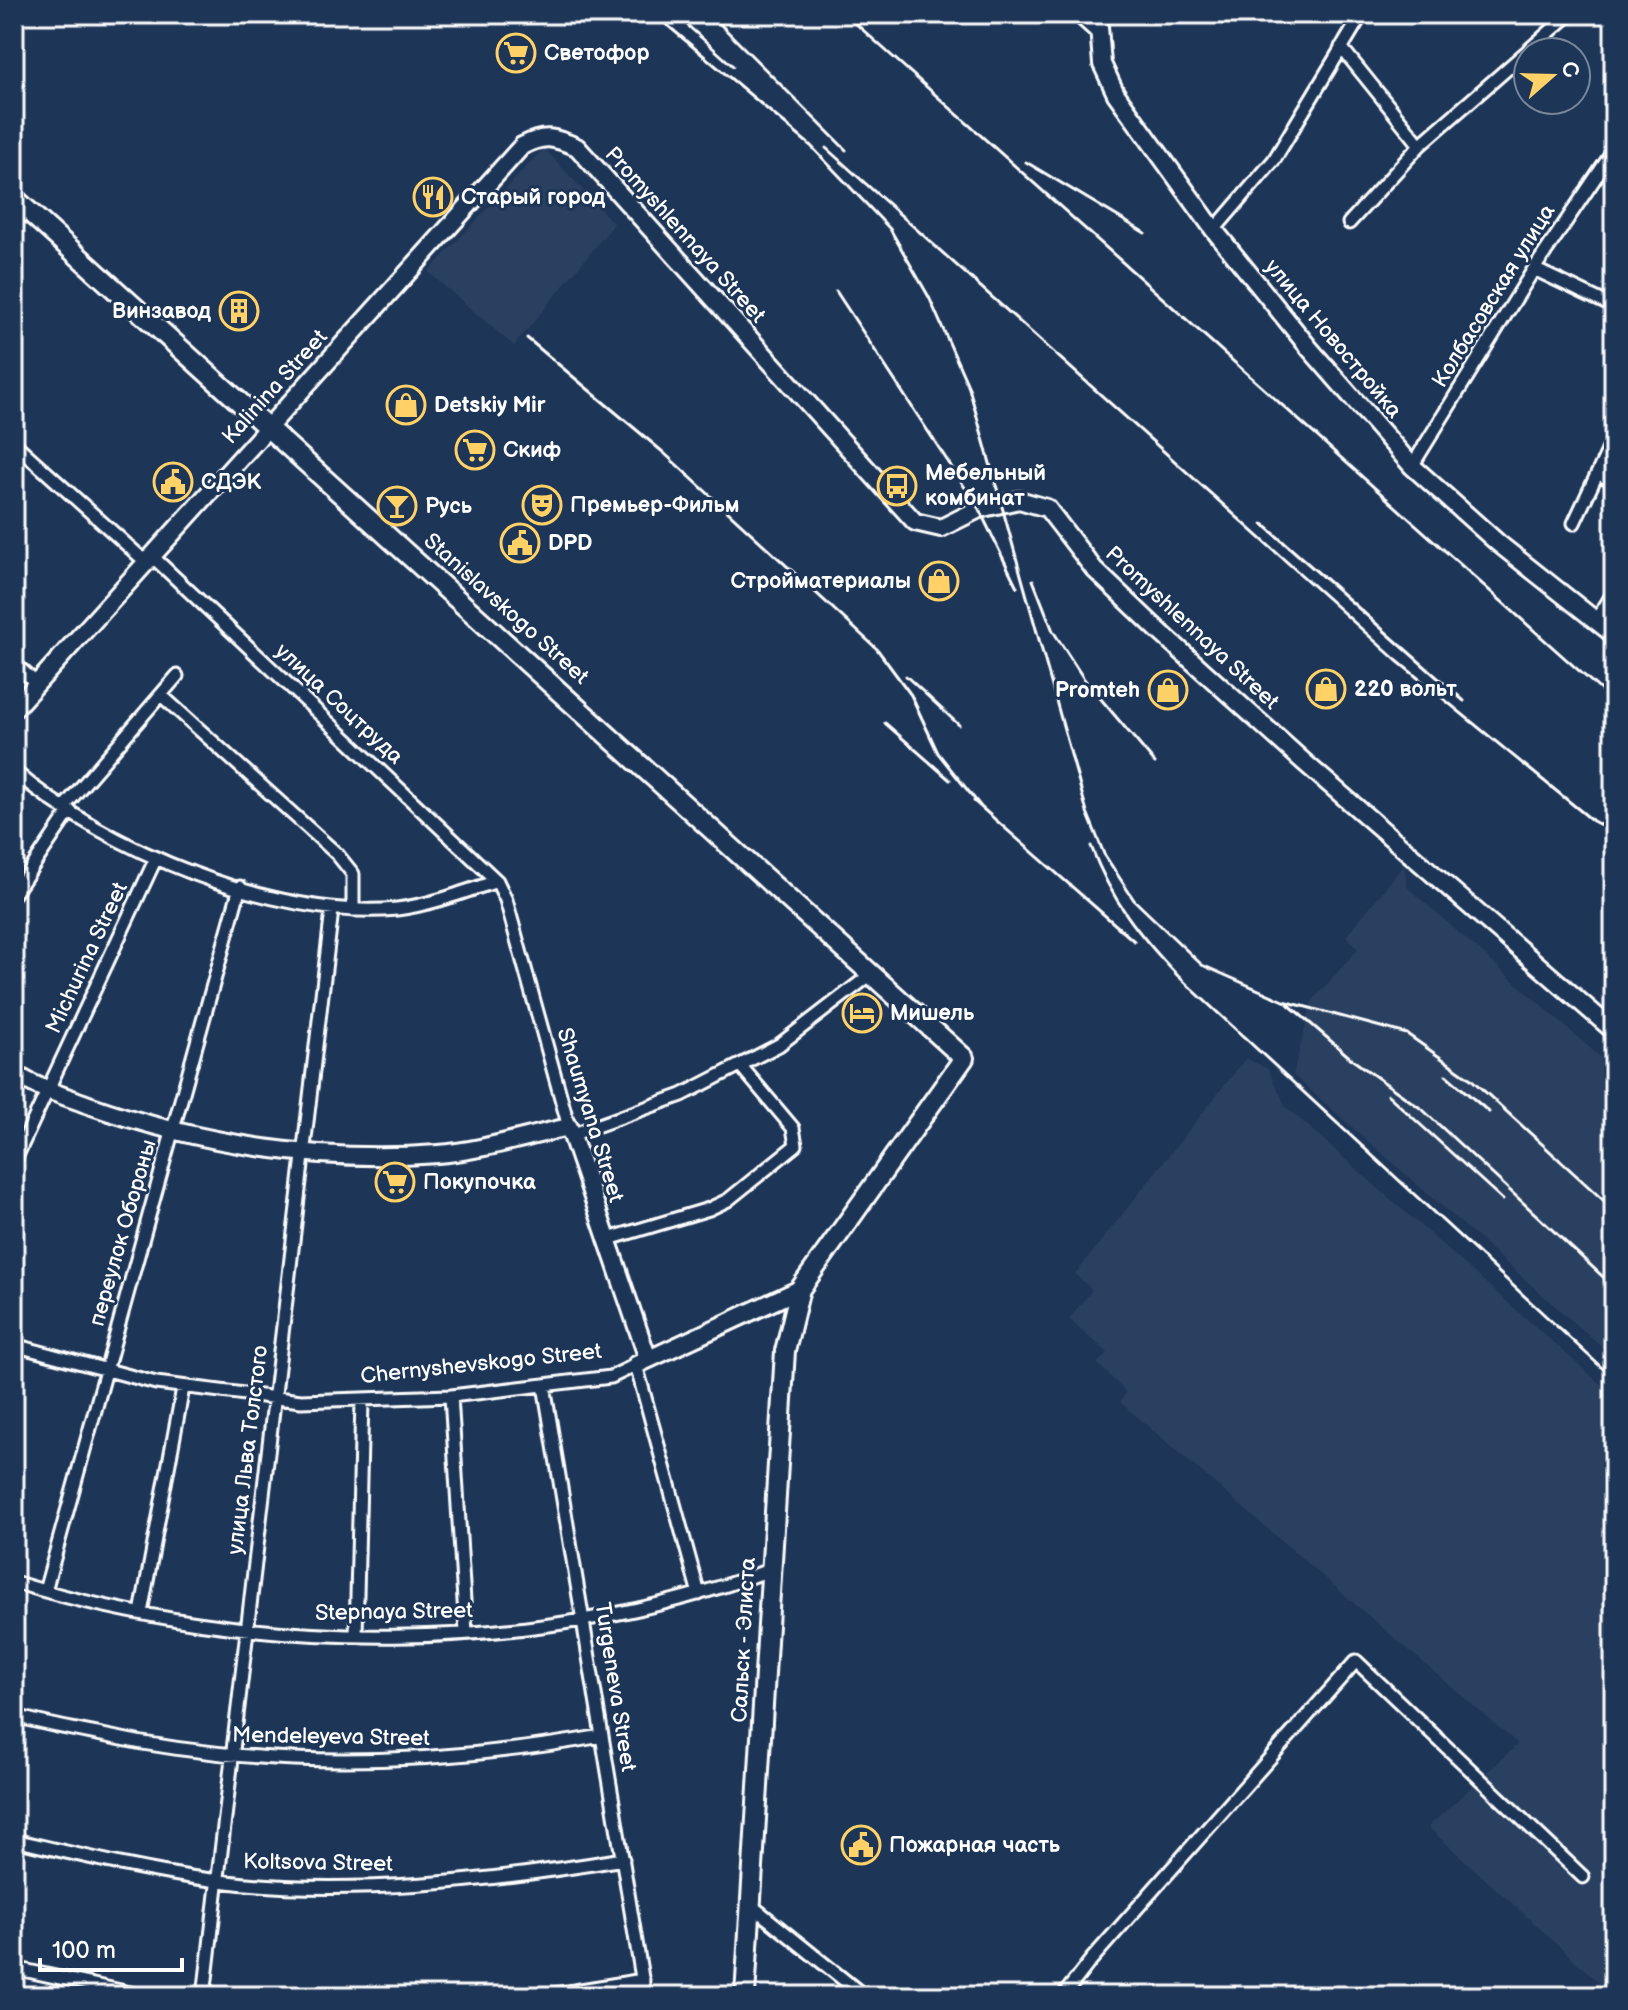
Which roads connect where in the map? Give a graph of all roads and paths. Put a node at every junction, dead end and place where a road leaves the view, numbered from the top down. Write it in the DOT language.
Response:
graph roads {
  1 [pos="1076,14"];
  2 [pos="1098,14"];
  3 [pos="1362,14"];
  4 [pos="1570,14"];
  5 [pos="1098,34"];
  6 [pos="1341,47"];
  7 [pos="541,136"];
  8 [pos="1420,145"];
  9 [pos="1614,150"];
  10 [pos="14,198"];
  11 [pos="1349,223"];
  12 [pos="1214,230"];
  13 [pos="1534,269"];
  14 [pos="1614,307"];
  15 [pos="269,426"];
  16 [pos="1614,438"];
  17 [pos="14,443"];
  18 [pos="1412,466"];
  19 [pos="1598,473"];
  20 [pos="1614,482"];
  21 [pos="1574,523"];
  22 [pos="150,560"];
  23 [pos="1614,592"];
  24 [pos="1596,621"];
  25 [pos="1614,635"];
  26 [pos="14,663"];
  27 [pos="177,676"];
  28 [pos="37,684"];
  29 [pos="161,695"];
  30 [pos="14,709"];
  31 [pos="14,771"];
  32 [pos="67,809"];
  33 [pos="156,858"];
  34 [pos="497,881"];
  35 [pos="240,887"];
  36 [pos="14,894"];
  37 [pos="332,910"];
  38 [pos="353,910"];
  39 [pos="870,975"];
  40 [pos="1614,1031"];
  41 [pos="964,1058"];
  42 [pos="740,1065"];
  43 [pos="14,1073"];
  44 [pos="47,1089"];
  45 [pos="570,1131"];
  46 [pos="172,1132"];
  47 [pos="303,1151"];
  48 [pos="14,1162"];
  49 [pos="605,1240"];
  50 [pos="800,1289"];
  51 [pos="14,1345"];
  52 [pos="642,1362"];
  53 [pos="105,1372"];
  54 [pos="544,1385"];
  55 [pos="183,1388"];
  56 [pos="451,1396"];
  57 [pos="274,1399"];
  58 [pos="362,1401"];
  59 [pos="772,1569"];
  60 [pos="14,1582"];
  61 [pos="45,1591"];
  62 [pos="699,1594"];
  63 [pos="141,1613"];
  64 [pos="583,1618"];
  65 [pos="247,1628"];
  66 [pos="466,1632"];
  67 [pos="356,1635"];
  68 [pos="14,1715"];
  69 [pos="602,1736"];
  70 [pos="232,1757"];
  71 [pos="14,1840"];
  72 [pos="623,1859"];
  73 [pos="1583,1877"];
  74 [pos="217,1881"];
  75 [pos="752,1906"];
  76 [pos="14,1968"];
  77 [pos="643,1980"];
  78 [pos="646,1995"];
  79 [pos="144,1996"];
  80 [pos="204,1996"];
  81 [pos="543,1996"];
  82 [pos="745,1996"];
  83 [pos="864,1996"];
  84 [pos="1063,1996"];
  1 -- 5 [label="street"];
  2 -- 5 [label="main road, улица Новостройка"];
  3 -- 6 [label="street"];
  4 -- 8 [label="street"];
  5 -- 12 [label="main road, улица Новостройка"];
  6 -- 8 [label="street"];
  6 -- 12 [label="street"];
  7 -- 15 [label="main road, Kalinina Street"];
  7 -- 40 [label="main road, Promyshlennaya Street"];
  8 -- 11 [label="street"];
  9 -- 13 [label="street, Колбасовская улица"];
  10 -- 15 [label="main road, Stanislavskogo Street"];
  12 -- 18 [label="main road, улица Новостройка"];
  13 -- 14 [label="street"];
  13 -- 18 [label="street, Колбасовская улица"];
  15 -- 22 [label="main road, Kalinina Street"];
  15 -- 39 [label="main road, Stanislavskogo Street"];
  16 -- 19 [label="street"];
  17 -- 22 [label="street, улица Соцтруда"];
  18 -- 24 [label="main road, улица Новостройка"];
  19 -- 20 [label="street"];
  19 -- 21 [label="street"];
  22 -- 28 [label="main road, Kalinina Street"];
  22 -- 34 [label="street, улица Соцтруда"];
  23 -- 24 [label="street"];
  24 -- 25 [label="main road, улица Новостройка"];
  26 -- 28 [label="street"];
  27 -- 29 [label="street"];
  28 -- 30 [label="main road, Kalinina Street"];
  29 -- 32 [label="street"];
  29 -- 38 [label="street"];
  31 -- 32 [label="street"];
  32 -- 33 [label="street"];
  32 -- 36 [label="street"];
  33 -- 35 [label="street"];
  33 -- 44 [label="street, Michurina Street"];
  34 -- 38 [label="street"];
  34 -- 45 [label="street, Shaumyana Street"];
  35 -- 37 [label="street"];
  35 -- 46 [label="street, переулок Обороны"];
  37 -- 38 [label="street"];
  37 -- 47 [label="street, улица Льва Толстого"];
  39 -- 41 [label="main road, Stanislavskogo Street"];
  39 -- 42 [label="street"];
  41 -- 50 [label="main road, Chernyshevskogo Street"];
  42 -- 45 [label="street"];
  42 -- 49 [label="street"];
  43 -- 44 [label="main road"];
  44 -- 46 [label="main road"];
  44 -- 48 [label="street, Michurina Street"];
  45 -- 47 [label="main road"];
  45 -- 49 [label="main road, Shaumyana Street"];
  46 -- 47 [label="main road"];
  46 -- 53 [label="street, переулок Обороны"];
  47 -- 57 [label="street, улица Льва Толстого"];
  49 -- 52 [label="main road, Shaumyana Street"];
  50 -- 52 [label="main road, Chernyshevskogo Street"];
  50 -- 59 [label="main road, Сальск - Элиста"];
  51 -- 53 [label="street, Chernyshevskogo Street"];
  52 -- 54 [label="street, Chernyshevskogo Street"];
  52 -- 62 [label="street, Shaumyana Street"];
  53 -- 55 [label="street, Chernyshevskogo Street"];
  53 -- 61 [label="street, переулок Обороны"];
  54 -- 56 [label="street, Chernyshevskogo Street"];
  54 -- 64 [label="street, Turgeneva Street"];
  55 -- 57 [label="street, Chernyshevskogo Street"];
  55 -- 63 [label="street"];
  56 -- 58 [label="street, Chernyshevskogo Street"];
  56 -- 66 [label="street"];
  57 -- 58 [label="street, Chernyshevskogo Street"];
  57 -- 65 [label="street, улица Льва Толстого"];
  58 -- 67 [label="street"];
  59 -- 62 [label="street, Stepnaya Street"];
  59 -- 75 [label="main road, Сальск - Элиста"];
  60 -- 61 [label="street, Stepnaya Street"];
  61 -- 63 [label="street, Stepnaya Street"];
  62 -- 64 [label="street, Stepnaya Street"];
  63 -- 65 [label="street, Stepnaya Street"];
  64 -- 66 [label="street, Stepnaya Street"];
  64 -- 69 [label="street, Turgeneva Street"];
  65 -- 67 [label="street, Stepnaya Street"];
  65 -- 70 [label="street, улица Льва Толстого"];
  66 -- 67 [label="street, Stepnaya Street"];
  68 -- 70 [label="street, Mendeleyeva Street"];
  69 -- 70 [label="street, Mendeleyeva Street"];
  69 -- 72 [label="street, Turgeneva Street"];
  70 -- 74 [label="street, улица Льва Толстого"];
  71 -- 74 [label="street, Koltsova Street"];
  72 -- 74 [label="street, Koltsova Street"];
  72 -- 77 [label="street, Turgeneva Street"];
  73 -- 84 [label="street"];
  74 -- 80 [label="street, улица Льва Толстого"];
  75 -- 82 [label="main road, Сальск - Элиста"];
  75 -- 83 [label="street"];
  76 -- 79 [label="street"];
  77 -- 78 [label="street, Turgeneva Street"];
  77 -- 81 [label="street"];
}
